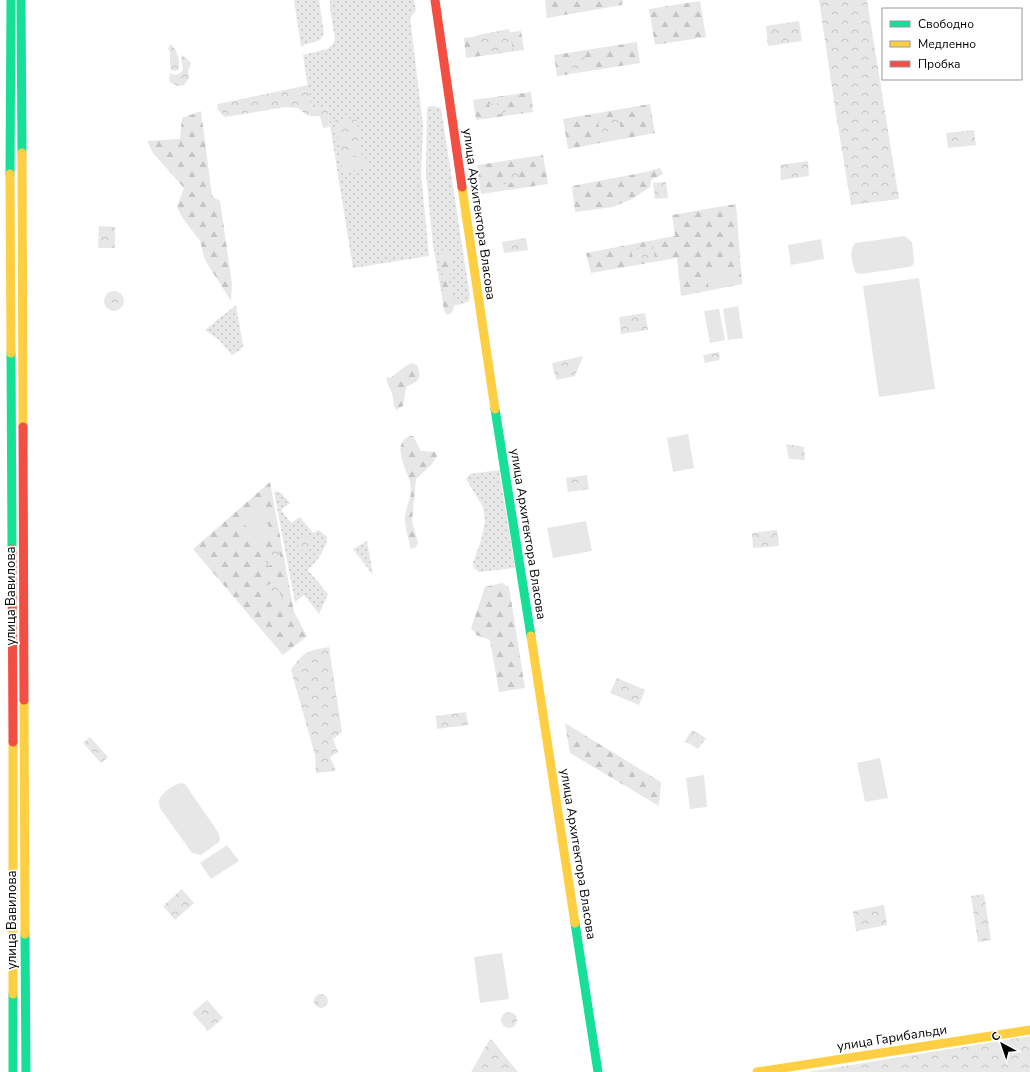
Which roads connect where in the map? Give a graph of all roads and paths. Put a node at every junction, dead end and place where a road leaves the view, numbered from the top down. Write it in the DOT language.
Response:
graph roads {
  1 [pos="11,0"];
  2 [pos="21,0"];
  3 [pos="435,0"];
  4 [pos="0,248"];
  5 [pos="10,248"];
  6 [pos="22,248"];
  7 [pos="1030,1030"];
  8 [pos="13,1072"];
  9 [pos="26,1072"];
  10 [pos="598,1072"];
  11 [pos="758,1072"];
  1 -- 5 [label="street, улица Вавилова"];
  2 -- 6 [label="street, улица Вавилова"];
  3 -- 10 [label="street, улица Архитектора Власова"];
  4 -- 5 [label="street"];
  5 -- 6 [label="street"];
  5 -- 8 [label="street, улица Вавилова"];
  6 -- 9 [label="street, улица Вавилова"];
  7 -- 11 [label="street, улица Гарибальди"];
}
